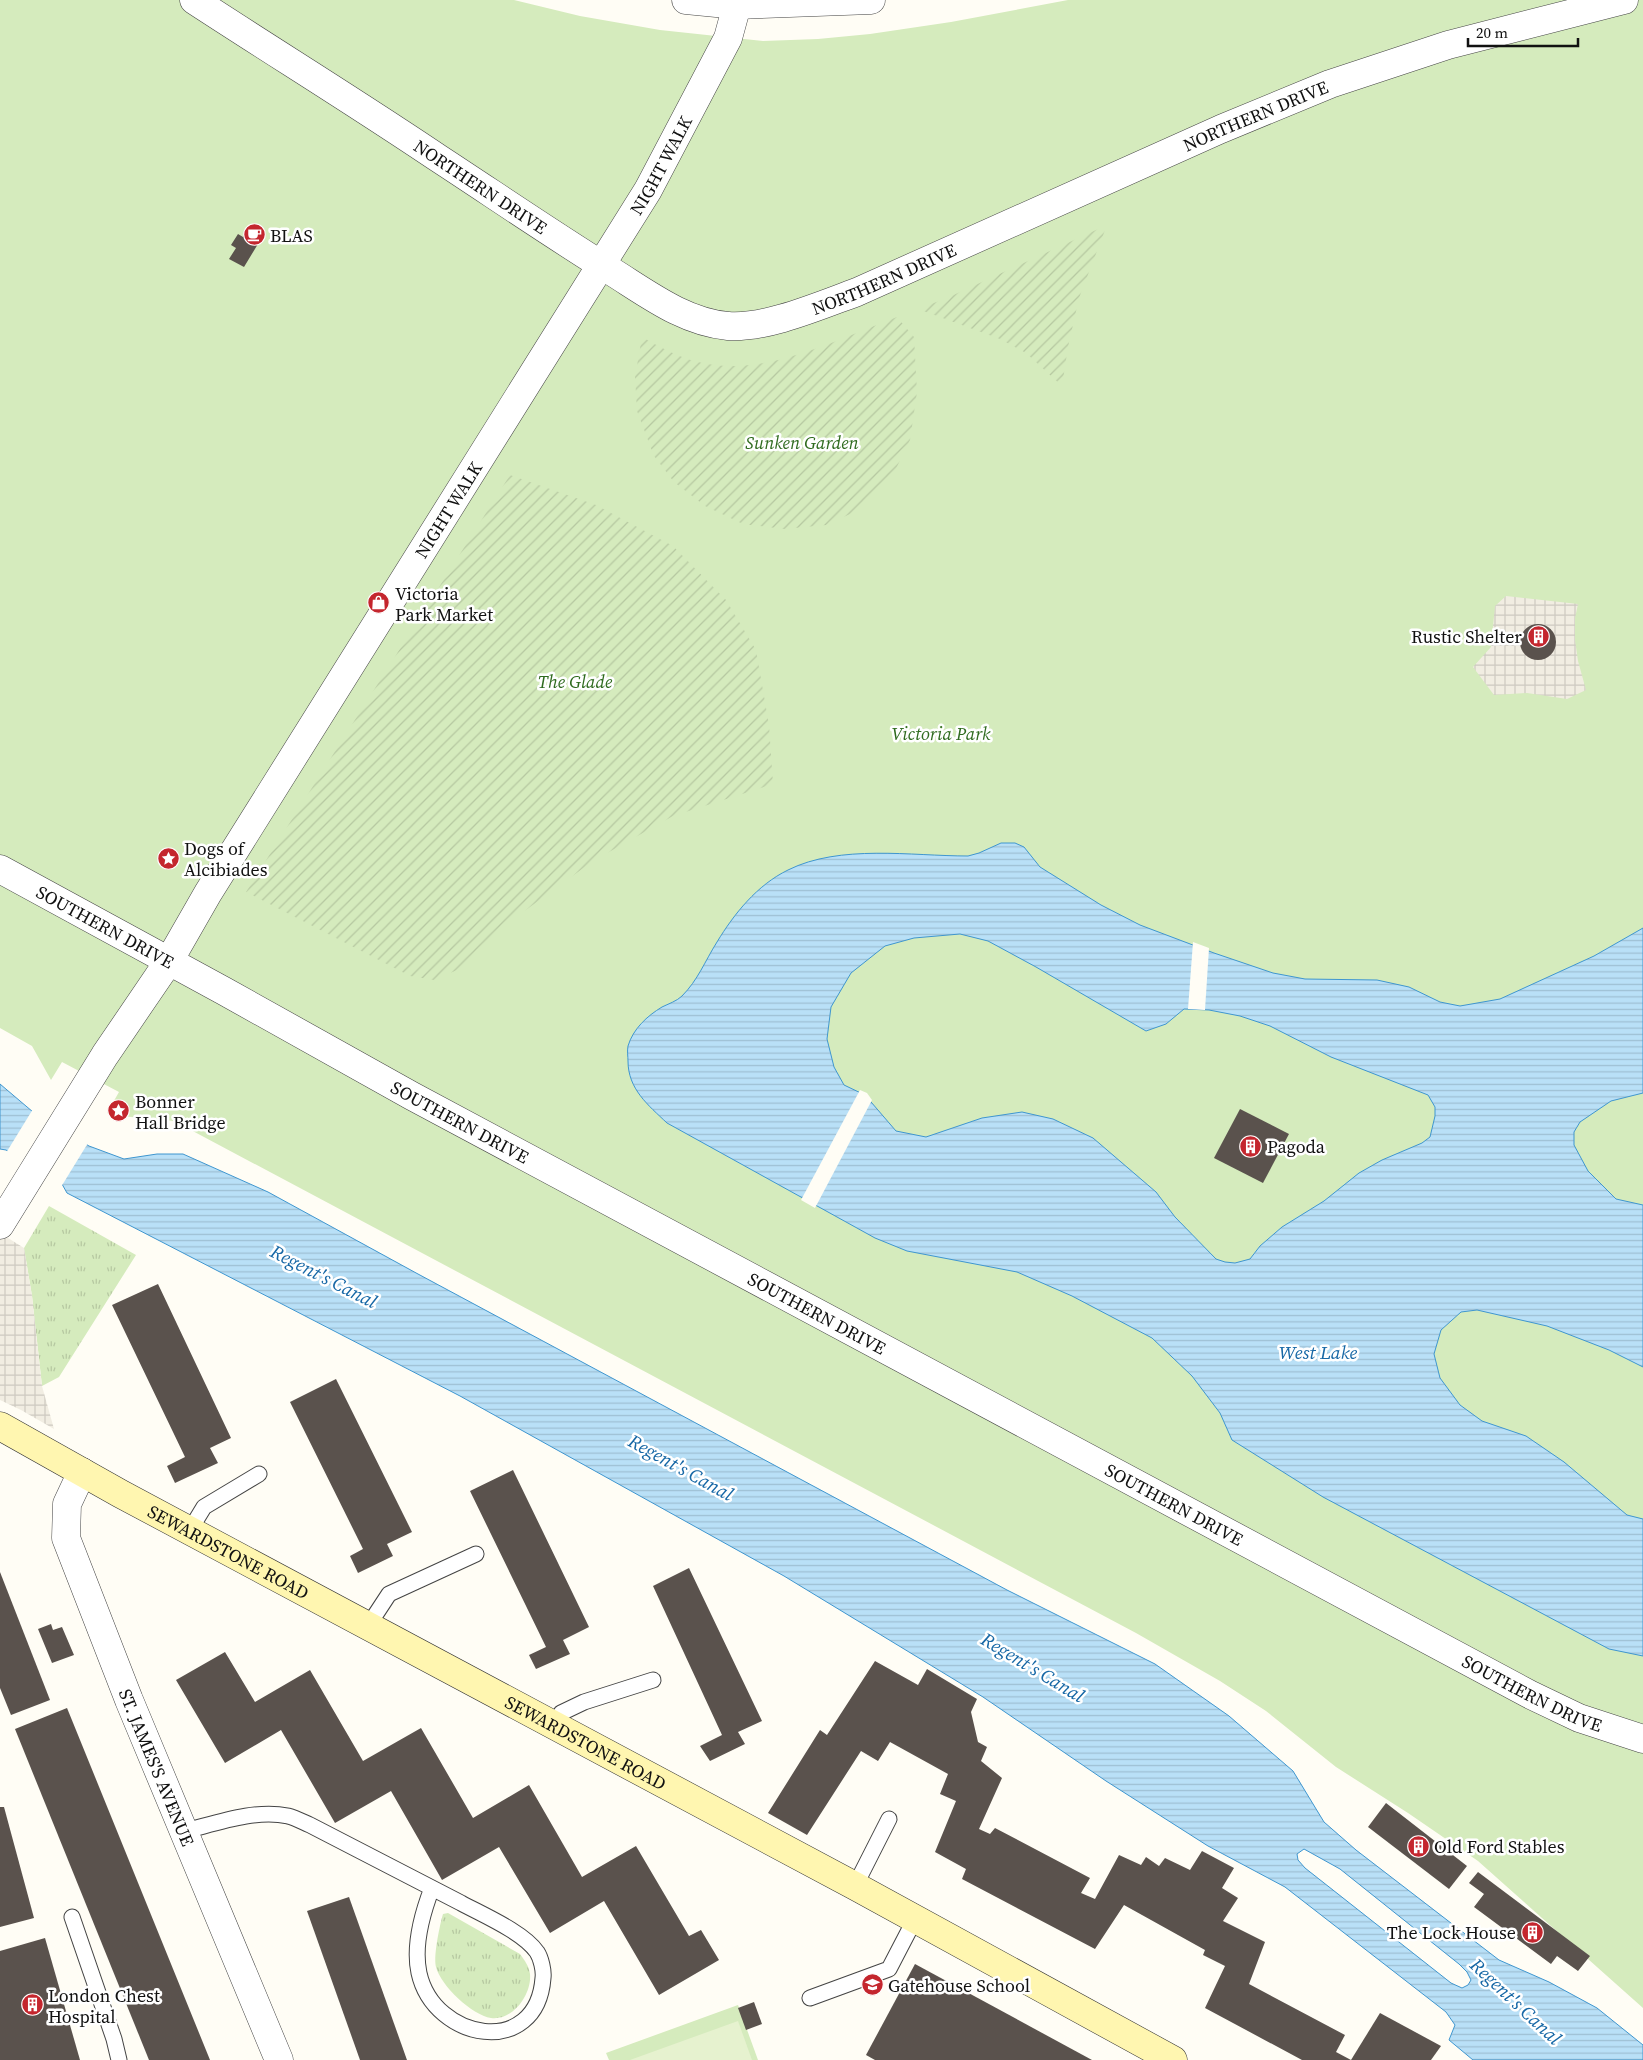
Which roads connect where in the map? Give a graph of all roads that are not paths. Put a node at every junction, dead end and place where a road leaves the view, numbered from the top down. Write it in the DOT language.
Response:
graph roads {
  1 [pos="194,0"];
  2 [pos="686,0"];
  3 [pos="872,0"];
  4 [pos="1624,0"];
  5 [pos="737,5"];
  6 [pos="601,265"];
  7 [pos="0,869"];
  8 [pos="169,961"];
  9 [pos="0,1225"];
  10 [pos="0,1426"];
  11 [pos="82,1472"];
  12 [pos="260,1474"];
  13 [pos="190,1530"];
  14 [pos="476,1554"];
  15 [pos="368,1626"];
  16 [pos="653,1680"];
  17 [pos="554,1727"];
  18 [pos="1643,1739"];
  19 [pos="889,1819"];
  20 [pos="185,1831"];
  21 [pos="855,1886"];
  22 [pos="432,1888"];
  23 [pos="72,1917"];
  24 [pos="915,1919"];
  25 [pos="810,1998"];
  26 [pos="119,2060"];
  27 [pos="279,2060"];
  28 [pos="1173,2060"];
  1 -- 6 [label="street, NORTHERN DRIVE"];
  2 -- 5 [label="street"];
  3 -- 5 [label="street"];
  4 -- 6 [label="street, NORTHERN DRIVE"];
  5 -- 6 [label="street, NIGHT WALK"];
  6 -- 8 [label="street, NIGHT WALK"];
  7 -- 8 [label="street, SOUTHERN DRIVE"];
  8 -- 9 [label="street, NIGHT WALK"];
  8 -- 18 [label="street, SOUTHERN DRIVE"];
  10 -- 11 [label="main road, SEWARDSTONE ROAD"];
  11 -- 13 [label="main road, SEWARDSTONE ROAD"];
  11 -- 20 [label="street, ST. JAMES'S AVENUE"];
  12 -- 13 [label="lane"];
  13 -- 15 [label="main road, SEWARDSTONE ROAD"];
  14 -- 15 [label="lane"];
  15 -- 17 [label="main road, SEWARDSTONE ROAD"];
  16 -- 17 [label="lane"];
  17 -- 21 [label="main road, SEWARDSTONE ROAD"];
  19 -- 21 [label="lane"];
  20 -- 22 [label="lane"];
  20 -- 27 [label="street, ST. JAMES'S AVENUE"];
  21 -- 24 [label="main road, SEWARDSTONE ROAD"];
  22 -- 22 [label="lane"];
  23 -- 26 [label="lane"];
  24 -- 25 [label="lane"];
  24 -- 28 [label="main road, SEWARDSTONE ROAD"];
}
